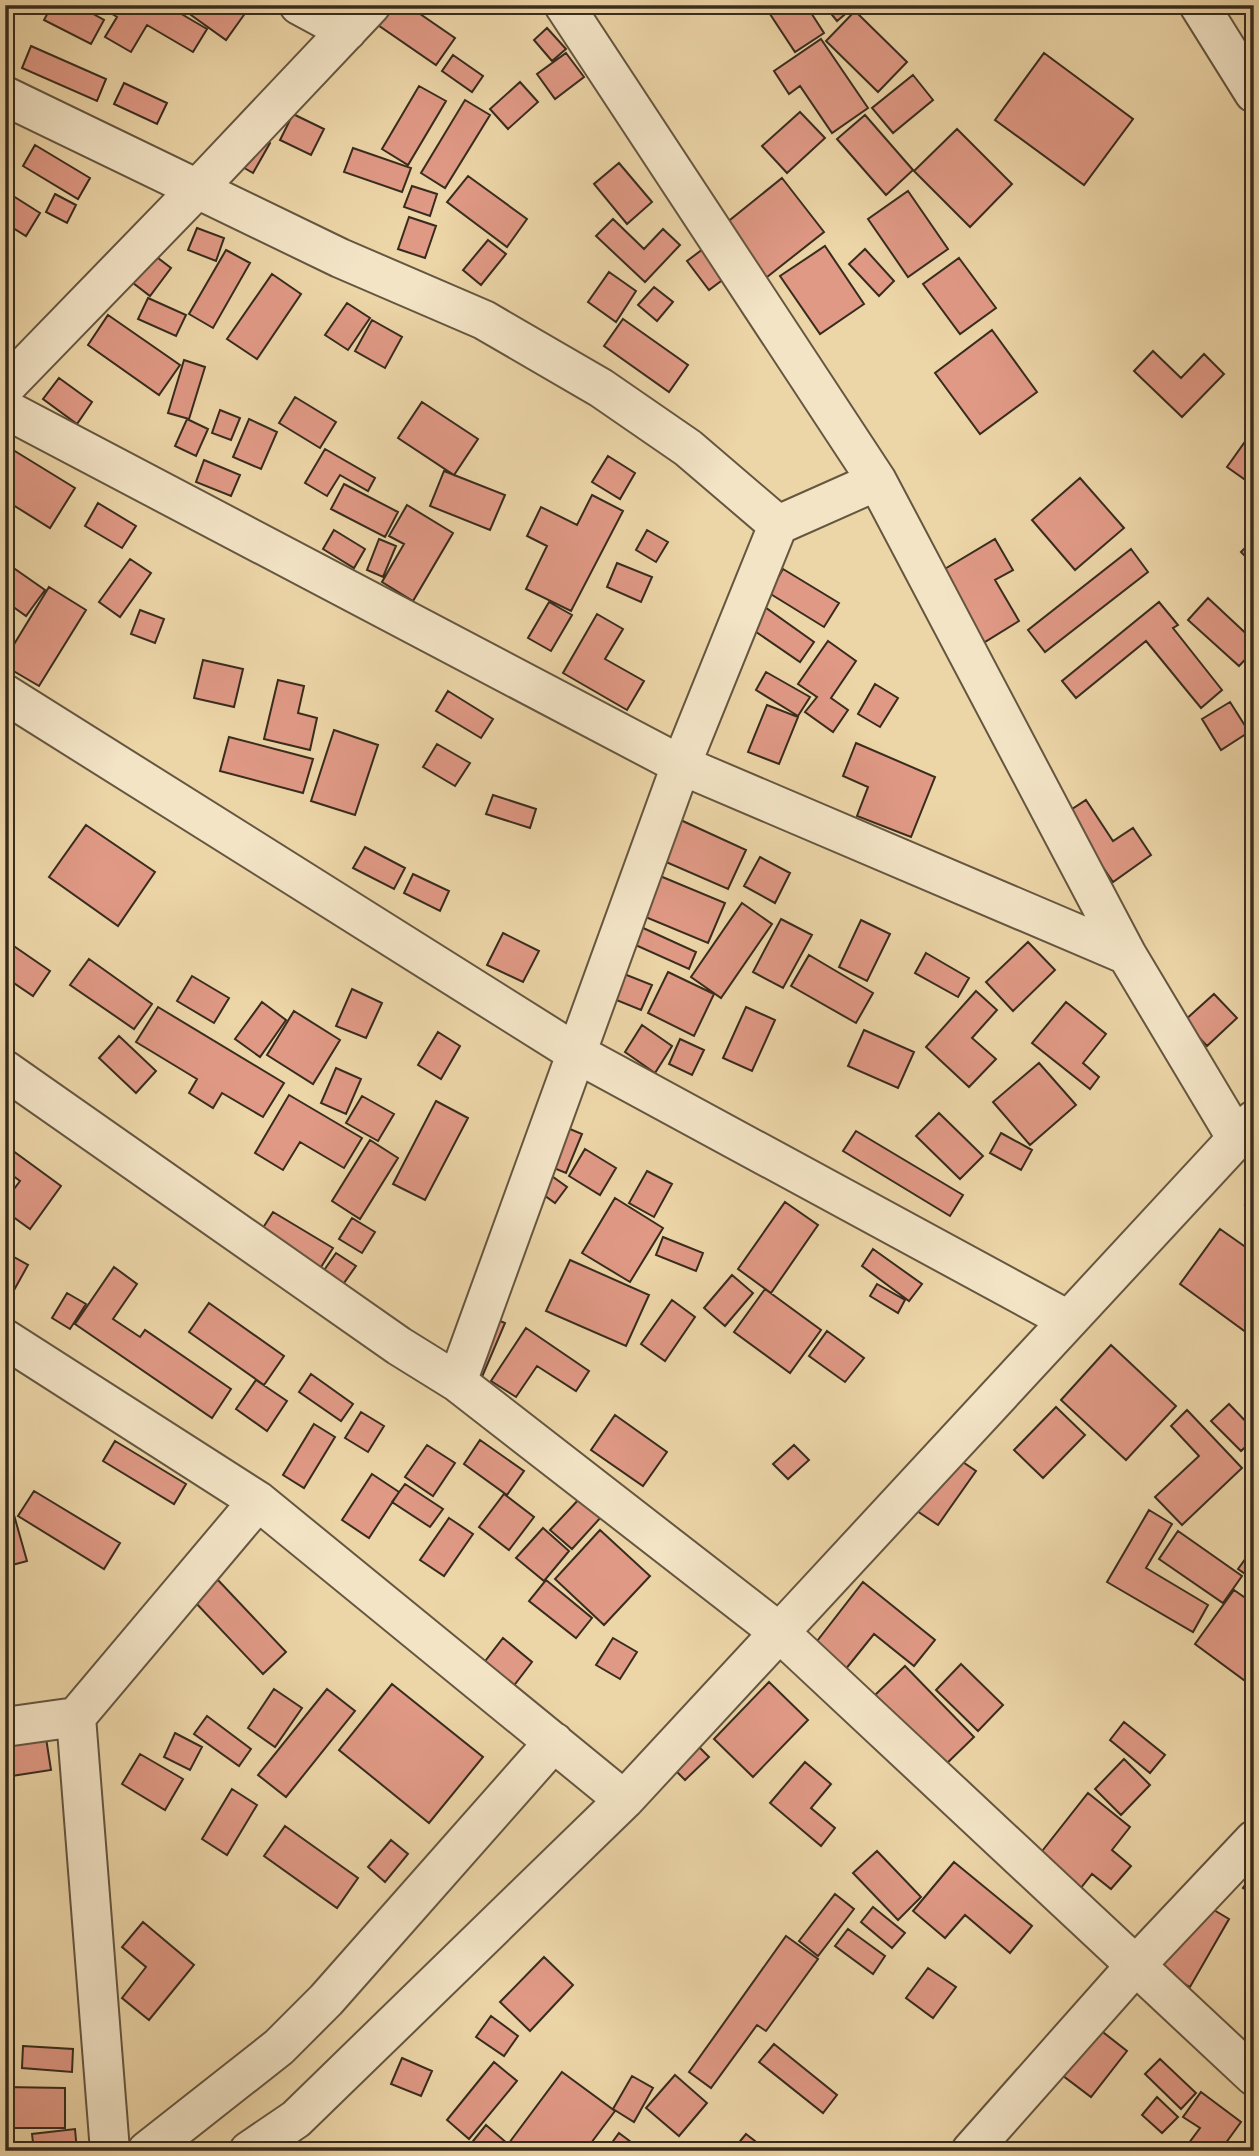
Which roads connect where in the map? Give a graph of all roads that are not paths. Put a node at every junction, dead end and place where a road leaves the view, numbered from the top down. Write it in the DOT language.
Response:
graph roads {
  1 [pos="299,5"];
  2 [pos="564,5"];
  3 [pos="1199,5"];
  4 [pos="359,18"];
  5 [pos="1254,93"];
  6 [pos="5,96"];
  7 [pos="198,188"];
  8 [pos="5,387"];
  9 [pos="5,409"];
  10 [pos="877,481"];
  11 [pos="778,525"];
  12 [pos="5,694"];
  13 [pos="681,765"];
  14 [pos="1127,956"];
  15 [pos="576,1054"];
  16 [pos="5,1070"];
  17 [pos="1245,1129"];
  18 [pos="1068,1320"];
  19 [pos="5,1339"];
  20 [pos="457,1382"];
  21 [pos="258,1501"];
  22 [pos="779,1632"];
  23 [pos="76,1717"];
  24 [pos="5,1727"];
  25 [pos="554,1742"];
  26 [pos="624,1800"];
  27 [pos="1254,1840"];
  28 [pos="1136,1965"];
  29 [pos="1254,2076"];
  30 [pos="110,2151"];
  31 [pos="147,2151"];
  32 [pos="249,2151"];
  33 [pos="971,2151"];
  1 -- 4 [label="street"];
  2 -- 10 [label="street"];
  3 -- 5 [label="street"];
  4 -- 7 [label="street"];
  6 -- 7 [label="street"];
  7 -- 8 [label="street"];
  7 -- 11 [label="street"];
  9 -- 13 [label="street"];
  10 -- 11 [label="street"];
  10 -- 14 [label="street"];
  11 -- 13 [label="street"];
  12 -- 15 [label="street"];
  13 -- 14 [label="street"];
  13 -- 15 [label="street"];
  14 -- 17 [label="street"];
  15 -- 18 [label="street"];
  15 -- 20 [label="street"];
  16 -- 20 [label="street"];
  17 -- 18 [label="street"];
  18 -- 22 [label="street"];
  19 -- 21 [label="street"];
  20 -- 22 [label="street"];
  21 -- 23 [label="street"];
  21 -- 25 [label="street"];
  22 -- 26 [label="street"];
  22 -- 28 [label="street"];
  23 -- 24 [label="street"];
  23 -- 30 [label="street"];
  25 -- 26 [label="street"];
  25 -- 31 [label="street"];
  26 -- 32 [label="street"];
  27 -- 28 [label="street"];
  28 -- 29 [label="street"];
  28 -- 33 [label="street"];
}
